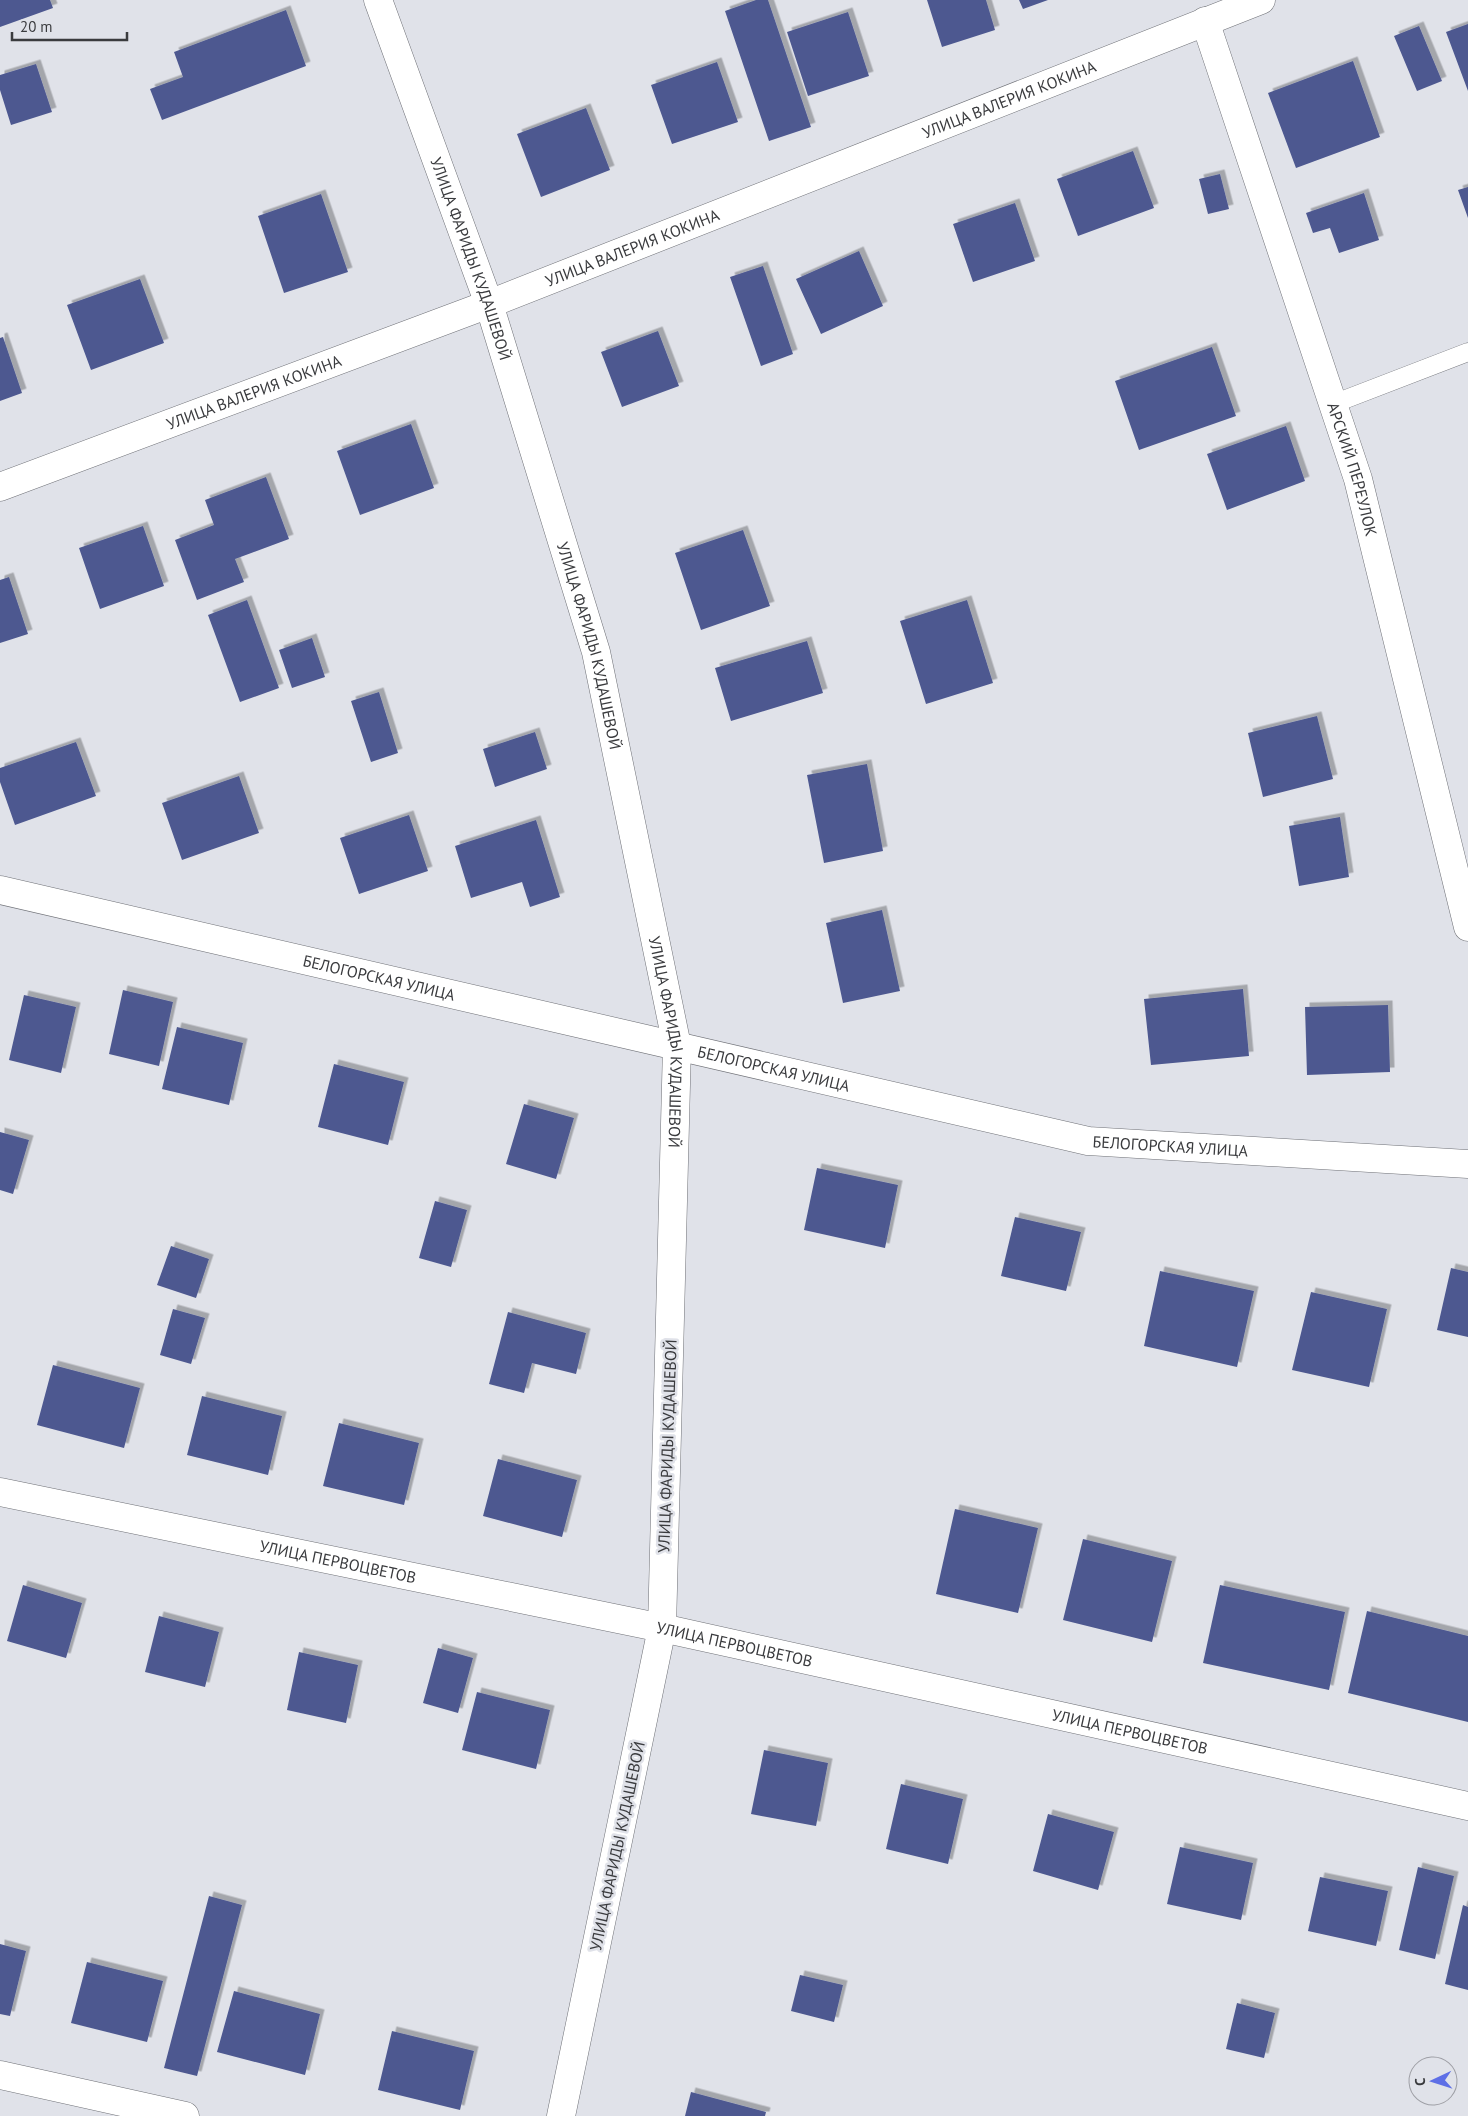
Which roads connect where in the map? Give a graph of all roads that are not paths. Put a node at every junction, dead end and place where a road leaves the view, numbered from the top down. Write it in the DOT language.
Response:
graph roads {
  1 [pos="378,0"];
  2 [pos="1261,0"];
  3 [pos="1205,21"];
  4 [pos="489,304"];
  5 [pos="1468,352"];
  6 [pos="1333,404"];
  7 [pos="0,487"];
  8 [pos="0,890"];
  9 [pos="1468,927"];
  10 [pos="678,1046"];
  11 [pos="1468,1164"];
  12 [pos="0,1492"];
  13 [pos="662,1628"];
  14 [pos="1468,1806"];
  15 [pos="0,2075"];
  16 [pos="184,2116"];
  17 [pos="561,2116"];
  1 -- 4 [label="street, УЛИЦА ФАРИДЫ КУДАШЕВОЙ"];
  2 -- 3 [label="street, УЛИЦА ВАЛЕРИЯ КОКИНА"];
  3 -- 4 [label="street, УЛИЦА ВАЛЕРИЯ КОКИНА"];
  3 -- 6 [label="street, АРСКИЙ ПЕРЕУЛОК"];
  4 -- 7 [label="street, УЛИЦА ВАЛЕРИЯ КОКИНА"];
  4 -- 10 [label="street, УЛИЦА ФАРИДЫ КУДАШЕВОЙ"];
  5 -- 6 [label="lane"];
  6 -- 9 [label="street, АРСКИЙ ПЕРЕУЛОК"];
  8 -- 10 [label="street, БЕЛОГОРСКАЯ УЛИЦА"];
  10 -- 11 [label="street, БЕЛОГОРСКАЯ УЛИЦА"];
  10 -- 13 [label="street, УЛИЦА ФАРИДЫ КУДАШЕВОЙ"];
  12 -- 13 [label="street, УЛИЦА ПЕРВОЦВЕТОВ"];
  13 -- 14 [label="street, УЛИЦА ПЕРВОЦВЕТОВ"];
  13 -- 17 [label="street, УЛИЦА ФАРИДЫ КУДАШЕВОЙ"];
  15 -- 16 [label="street"];
}
